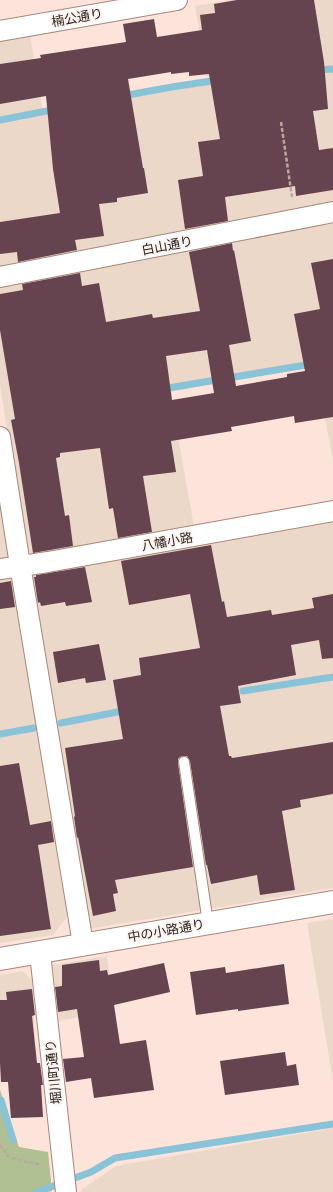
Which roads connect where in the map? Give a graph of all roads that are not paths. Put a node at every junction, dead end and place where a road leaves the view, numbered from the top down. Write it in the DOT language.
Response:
graph roads {
  1 [pos="178,0"];
  2 [pos="0,31"];
  3 [pos="333,212"];
  4 [pos="0,277"];
  5 [pos="0,437"];
  6 [pos="333,511"];
  7 [pos="20,565"];
  8 [pos="0,569"];
  9 [pos="184,762"];
  10 [pos="333,902"];
  11 [pos="208,923"];
  12 [pos="83,944"];
  13 [pos="40,953"];
  14 [pos="0,959"];
  15 [pos="64,1182"];
  1 -- 2 [label="street, 楠公通り"];
  3 -- 4 [label="street, 白山通り"];
  5 -- 7 [label="street"];
  6 -- 7 [label="street, 八幡小路"];
  7 -- 8 [label="street, 八幡小路"];
  7 -- 12 [label="street"];
  9 -- 11 [label="lane"];
  10 -- 11 [label="street, 中の小路通り"];
  11 -- 12 [label="street, 中の小路通り"];
  12 -- 13 [label="street, 中の小路通り"];
  13 -- 14 [label="street, 中の小路通り"];
  13 -- 15 [label="street, 堀川町通り"];
}
